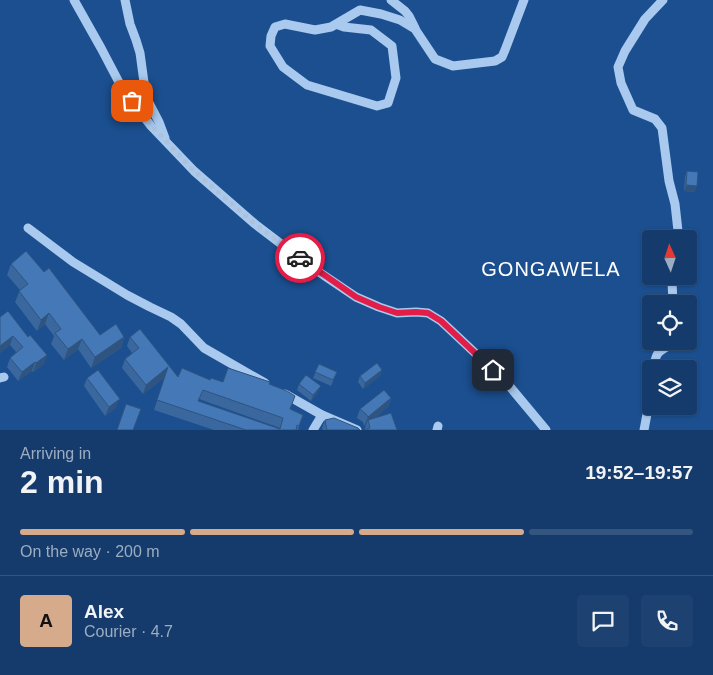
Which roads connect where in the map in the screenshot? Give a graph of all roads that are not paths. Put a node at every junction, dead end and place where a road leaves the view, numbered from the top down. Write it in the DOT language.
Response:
graph roads {
  1 [pos="74,0"];
  2 [pos="125,0"];
  3 [pos="391,0"];
  4 [pos="524,0"];
  5 [pos="663,0"];
  6 [pos="336,24"];
  7 [pos="415,29"];
  8 [pos="167,142"];
  9 [pos="28,228"];
  10 [pos="678,230"];
  11 [pos="322,415"];
  12 [pos="647,415"];
  13 [pos="313,430"];
  14 [pos="357,430"];
  15 [pos="546,430"];
  16 [pos="644,430"];
  1 -- 8 [label="street"];
  2 -- 8 [label="street"];
  3 -- 7 [label="street"];
  4 -- 7 [label="street"];
  5 -- 10 [label="street"];
  6 -- 6 [label="street"];
  6 -- 7 [label="street"];
  8 -- 15 [label="street"];
  9 -- 11 [label="street"];
  11 -- 13 [label="street"];
  11 -- 14 [label="street"];
  12 -- 16 [label="street"];
}
